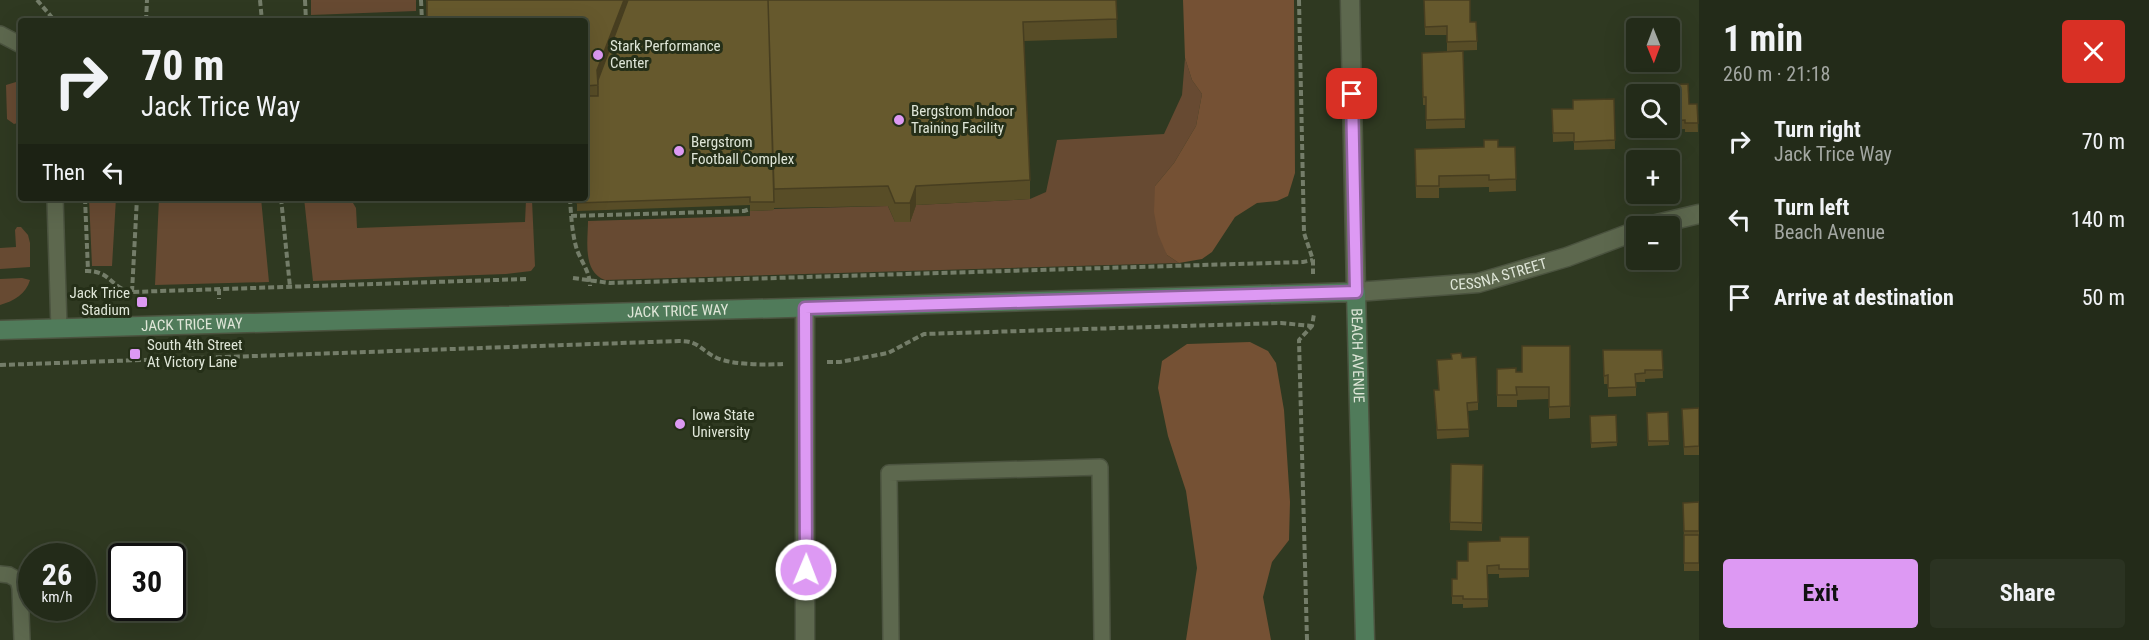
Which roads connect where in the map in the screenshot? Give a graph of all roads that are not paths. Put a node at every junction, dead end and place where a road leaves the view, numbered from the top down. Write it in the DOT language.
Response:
graph roads {
  1 [pos="1350,0"];
  2 [pos="0,34"];
  3 [pos="18,43"];
  4 [pos="55,201"];
  5 [pos="1699,214"];
  6 [pos="1680,218"];
  7 [pos="1626,235"];
  8 [pos="1356,292"];
  9 [pos="805,308"];
  10 [pos="59,329"];
  11 [pos="0,330"];
  12 [pos="0,574"];
  13 [pos="22,640"];
  14 [pos="805,640"];
  15 [pos="891,640"];
  16 [pos="1102,640"];
  17 [pos="1365,640"];
  1 -- 8 [label="street, BEACH AVENUE"];
  2 -- 3 [label="lane"];
  4 -- 10 [label="lane"];
  5 -- 6 [label="street"];
  7 -- 8 [label="street, CESSNA STREET"];
  8 -- 9 [label="street, JACK TRICE WAY"];
  8 -- 17 [label="street, BEACH AVENUE"];
  9 -- 10 [label="street, JACK TRICE WAY"];
  9 -- 14 [label="street"];
  10 -- 11 [label="street, JACK TRICE WAY"];
  12 -- 13 [label="lane"];
  15 -- 16 [label="lane"];
}
